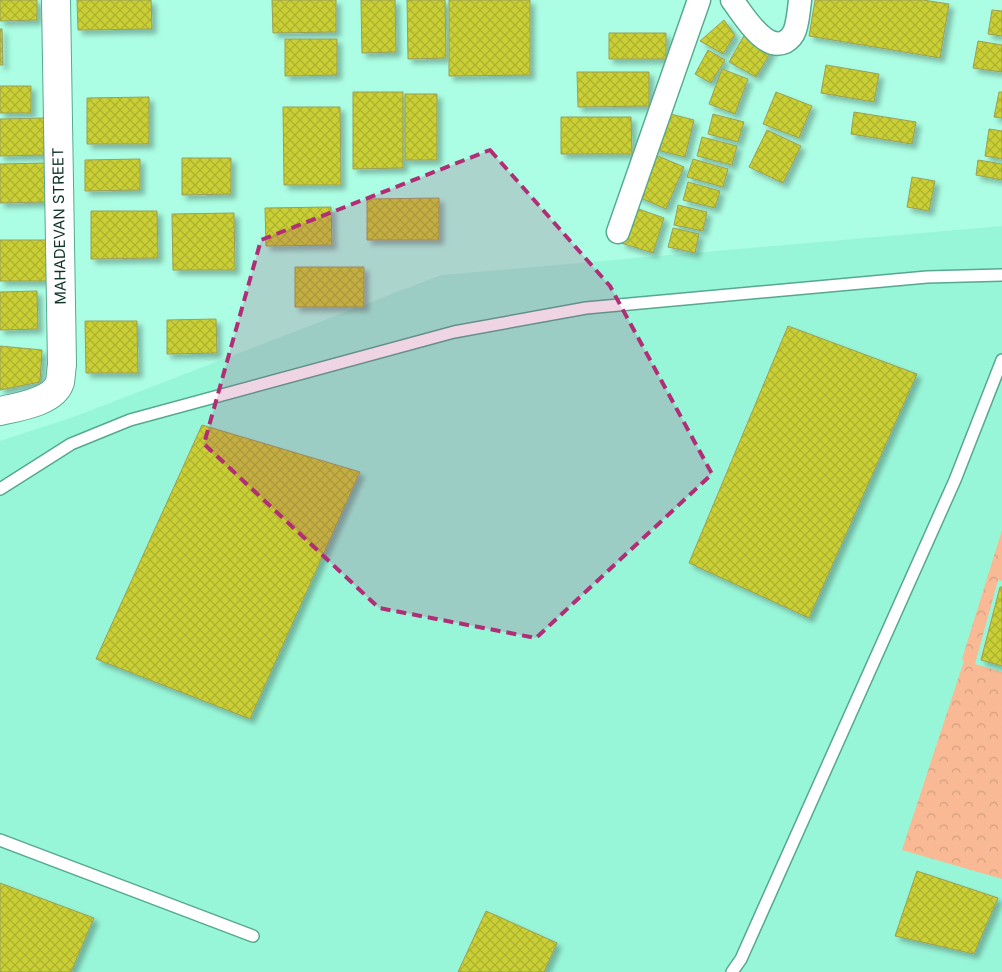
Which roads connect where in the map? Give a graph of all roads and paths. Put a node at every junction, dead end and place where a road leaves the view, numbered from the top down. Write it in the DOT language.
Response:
graph roads {
  1 [pos="56,0"];
  2 [pos="699,0"];
  3 [pos="732,0"];
  4 [pos="800,0"];
  5 [pos="618,232"];
  6 [pos="1002,275"];
  7 [pos="1002,360"];
  8 [pos="0,411"];
  9 [pos="0,489"];
  10 [pos="0,840"];
  11 [pos="253,936"];
  12 [pos="732,972"];
  1 -- 8 [label="street, MAHADEVAN STREET"];
  2 -- 5 [label="street"];
  3 -- 4 [label="street"];
  6 -- 9 [label="lane"];
  7 -- 12 [label="lane"];
  10 -- 11 [label="lane"];
}
